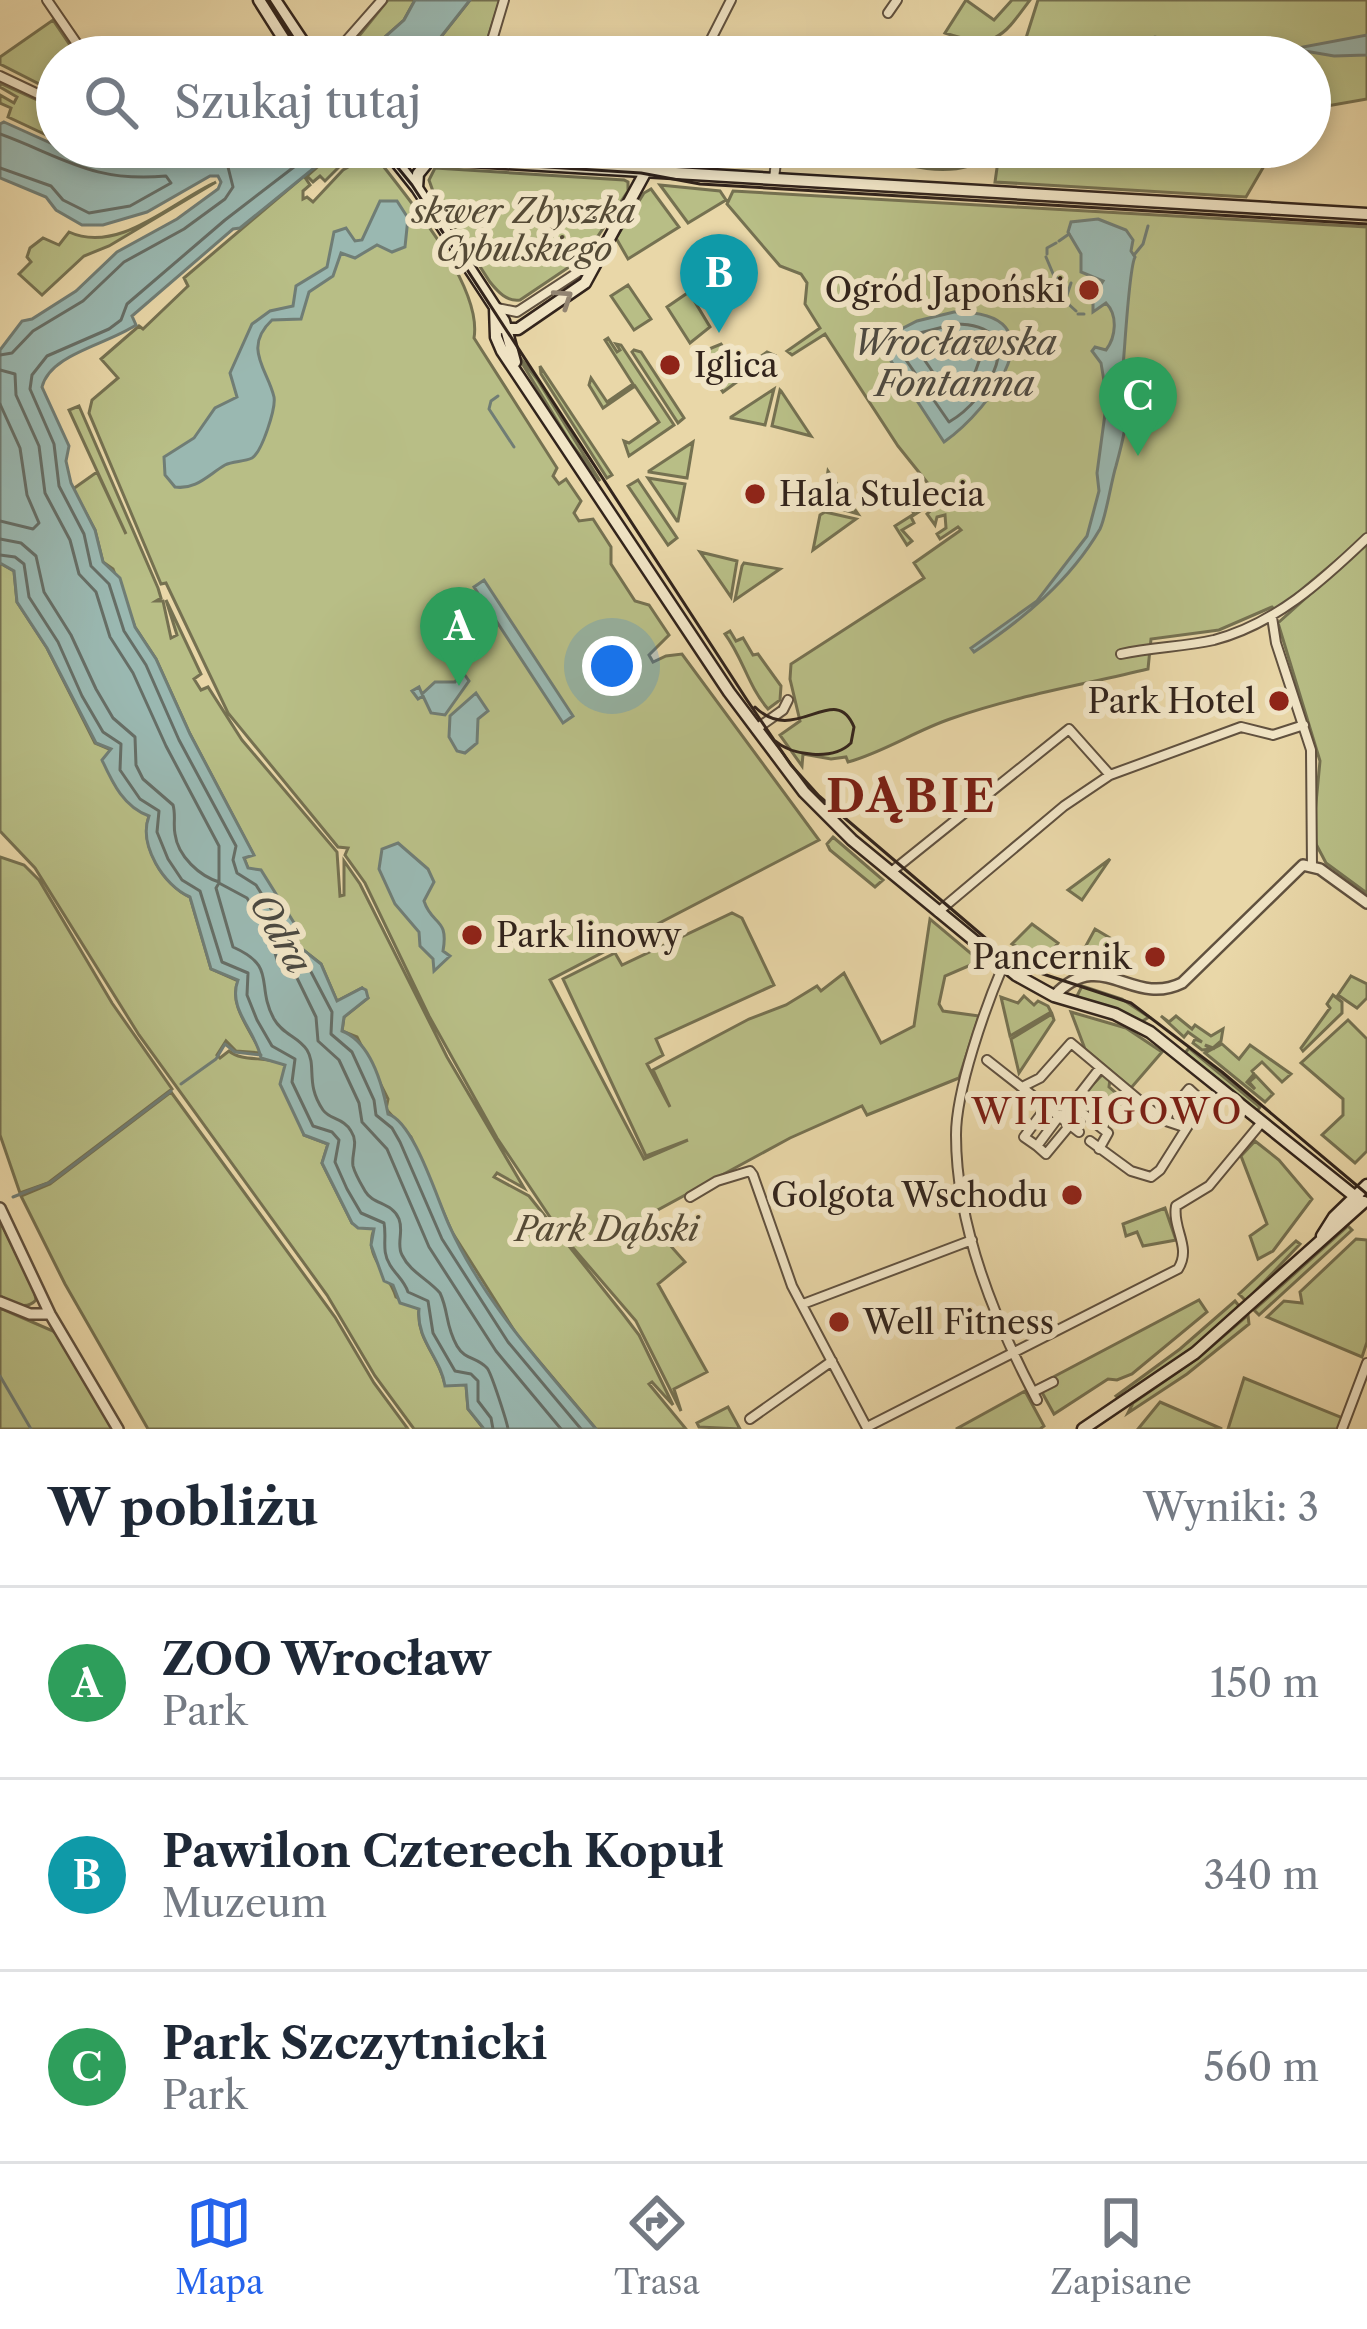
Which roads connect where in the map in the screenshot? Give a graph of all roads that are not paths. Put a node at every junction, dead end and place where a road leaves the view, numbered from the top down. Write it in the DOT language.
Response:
graph roads {
  1 [pos="47,0"];
  2 [pos="259,0"];
  3 [pos="275,0"];
  4 [pos="382,0"];
  5 [pos="504,0"];
  6 [pos="731,0"];
  7 [pos="897,0"];
  8 [pos="888,14"];
  9 [pos="72,36"];
  10 [pos="282,36"];
  11 [pos="299,36"];
  12 [pos="350,36"];
  13 [pos="493,36"];
  14 [pos="713,36"];
  15 [pos="0,76"];
  16 [pos="36,93"];
  17 [pos="401,168"];
  18 [pos="423,168"];
  19 [pos="623,168"];
  20 [pos="775,168"];
  21 [pos="646,170"];
  22 [pos="774,178"];
  23 [pos="417,188"];
  24 [pos="1367,214"];
  25 [pos="595,261"];
  26 [pos="495,307"];
  27 [pos="495,324"];
  28 [pos="507,331"];
  29 [pos="515,368"];
  30 [pos="1367,538"];
  31 [pos="1272,617"];
  32 [pos="1253,628"];
  33 [pos="1276,643"];
  34 [pos="1121,653"];
  35 [pos="788,700"];
  36 [pos="1304,725"];
  37 [pos="756,729"];
  38 [pos="1109,775"];
  39 [pos="1312,866"];
  40 [pos="891,872"];
  41 [pos="1367,903"];
  42 [pos="938,911"];
  43 [pos="1003,966"];
  44 [pos="1054,996"];
  45 [pos="987,1060"];
  46 [pos="1100,1068"];
  47 [pos="1024,1086"];
  48 [pos="1179,1101"];
  49 [pos="1048,1105"];
  50 [pos="1072,1105"];
  51 [pos="1194,1114"];
  52 [pos="1061,1116"];
  53 [pos="1163,1120"];
  54 [pos="1262,1121"];
  55 [pos="1184,1127"];
  56 [pos="1090,1141"];
  57 [pos="1037,1146"];
  58 [pos="1100,1149"];
  59 [pos="1367,1185"];
  60 [pos="690,1197"];
  61 [pos="1363,1202"];
  62 [pos="0,1208"];
  63 [pos="972,1240"];
  64 [pos="0,1302"];
  65 [pos="803,1304"];
  66 [pos="50,1314"];
  67 [pos="1013,1354"];
  68 [pos="832,1361"];
  69 [pos="1367,1364"];
  70 [pos="1053,1382"];
  71 [pos="750,1419"];
  72 [pos="867,1428"];
  73 [pos="118,1429"];
  74 [pos="1083,1429"];
  75 [pos="1342,1429"];
  1 -- 9 [label="street"];
  2 -- 10 [label="main road"];
  3 -- 11 [label="main road"];
  4 -- 12 [label="street"];
  5 -- 13 [label="street"];
  6 -- 14 [label="street"];
  7 -- 8 [label="street"];
  15 -- 16 [label="street"];
  17 -- 23 [label="main road"];
  18 -- 23 [label="main road"];
  19 -- 21 [label="main road"];
  20 -- 22 [label="street"];
  21 -- 22 [label="main road"];
  21 -- 25 [label="main road"];
  22 -- 24 [label="main road"];
  23 -- 26 [label="main road"];
  25 -- 26 [label="street"];
  28 -- 25 [label="main road, one-way"];
  26 -- 27 [label="main road"];
  26 -- 28 [label="main road"];
  27 -- 28 [label="main road"];
  27 -- 29 [label="main road"];
  28 -- 29 [label="main road"];
  29 -- 37 [label="main road"];
  30 -- 31 [label="street"];
  31 -- 32 [label="street"];
  31 -- 33 [label="street"];
  32 -- 33 [label="street"];
  32 -- 34 [label="street"];
  33 -- 36 [label="street"];
  35 -- 37 [label="street"];
  36 -- 38 [label="street"];
  36 -- 39 [label="street"];
  37 -- 40 [label="main road"];
  38 -- 40 [label="street"];
  38 -- 42 [label="street"];
  39 -- 41 [label="street"];
  39 -- 44 [label="street"];
  40 -- 42 [label="main road"];
  42 -- 43 [label="main road"];
  43 -- 44 [label="main road"];
  43 -- 63 [label="street"];
  44 -- 54 [label="main road"];
  45 -- 47 [label="street"];
  46 -- 47 [label="street"];
  46 -- 50 [label="street"];
  46 -- 53 [label="street"];
  47 -- 49 [label="street"];
  48 -- 51 [label="street"];
  48 -- 51 [label="street"];
  48 -- 53 [label="street"];
  49 -- 52 [label="street"];
  49 -- 57 [label="street"];
  50 -- 52 [label="street"];
  50 -- 58 [label="street"];
  51 -- 55 [label="street"];
  52 -- 57 [label="street"];
  52 -- 57 [label="street"];
  53 -- 55 [label="street"];
  54 -- 61 [label="main road"];
  54 -- 67 [label="street"];
  55 -- 58 [label="street"];
  56 -- 58 [label="street"];
  59 -- 61 [label="main road"];
  60 -- 65 [label="street"];
  61 -- 74 [label="main road"];
  62 -- 66 [label="street"];
  63 -- 65 [label="street"];
  63 -- 67 [label="street"];
  64 -- 66 [label="street"];
  65 -- 68 [label="street"];
  66 -- 73 [label="street"];
  67 -- 70 [label="street"];
  67 -- 72 [label="street"];
  68 -- 71 [label="street"];
  68 -- 72 [label="street"];
  69 -- 75 [label="street"];
}
